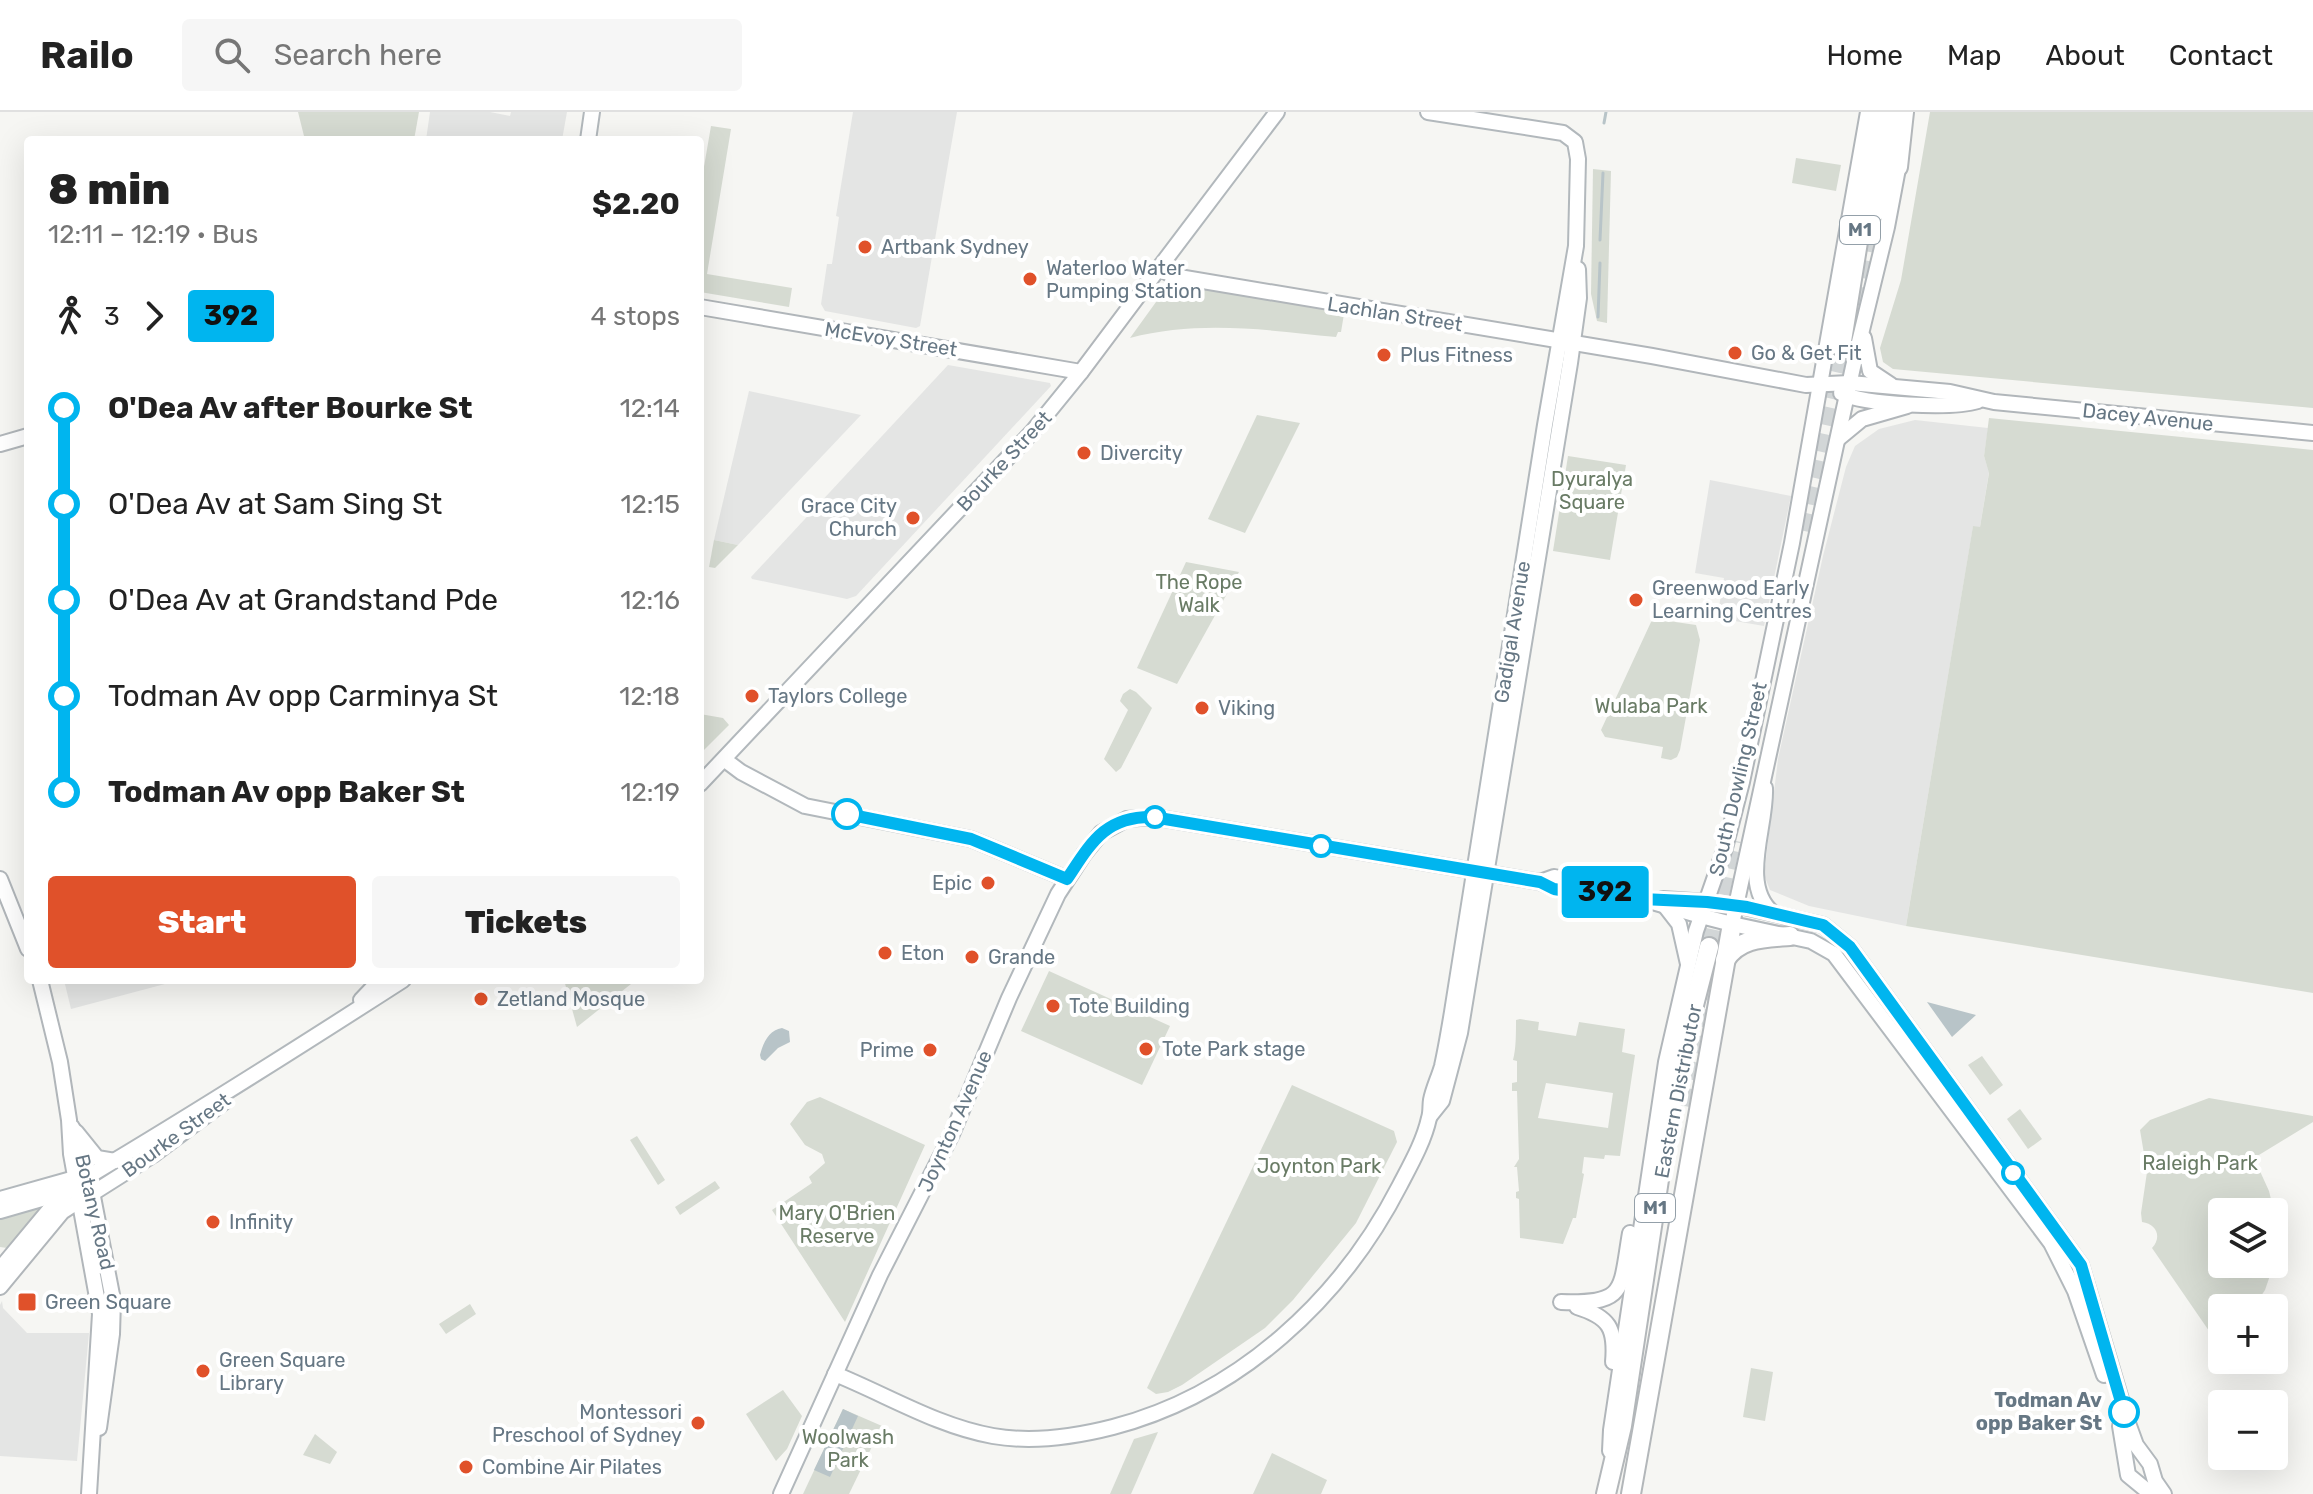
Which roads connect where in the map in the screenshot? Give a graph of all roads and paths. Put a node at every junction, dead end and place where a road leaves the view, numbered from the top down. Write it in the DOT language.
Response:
graph roads {
  1 [pos="592,112"];
  2 [pos="1277,112"];
  3 [pos="1428,112"];
  4 [pos="1868,112"];
  5 [pos="1879,112"];
  6 [pos="1892,112"];
  7 [pos="1906,112"];
  8 [pos="589,136"];
  9 [pos="1898,167"];
  10 [pos="1877,211"];
  11 [pos="1159,268"];
  12 [pos="704,308"];
  13 [pos="1863,330"];
  14 [pos="1566,342"];
  15 [pos="1841,347"];
  16 [pos="1081,372"];
  17 [pos="1822,385"];
  18 [pos="1896,388"];
  19 [pos="1848,390"];
  20 [pos="1984,399"];
  21 [pos="1915,404"];
  22 [pos="2313,433"];
  23 [pos="1839,438"];
  24 [pos="24,439"];
  25 [pos="0,446"];
  26 [pos="725,760"];
  27 [pos="1764,776"];
  28 [pos="704,780"];
  29 [pos="1480,874"];
  30 [pos="0,879"];
  31 [pos="1067,879"];
  32 [pos="1642,899"];
  33 [pos="1707,902"];
  34 [pos="1664,905"];
  35 [pos="1773,913"];
  36 [pos="1734,914"];
  37 [pos="1701,916"];
  38 [pos="1790,936"];
  39 [pos="24,939"];
  40 [pos="1709,947"];
  41 [pos="1688,964"];
  42 [pos="1723,964"];
  43 [pos="41,984"];
  44 [pos="376,984"];
  45 [pos="397,984"];
  46 [pos="344,1018"];
  47 [pos="258,1075"];
  48 [pos="1685,1106"];
  49 [pos="69,1120"];
  50 [pos="115,1161"];
  51 [pos="1647,1185"];
  52 [pos="79,1188"];
  53 [pos="0,1199"];
  54 [pos="0,1211"];
  55 [pos="2041,1229"];
  56 [pos="2076,1257"];
  57 [pos="0,1269"];
  58 [pos="0,1287"];
  59 [pos="2079,1303"];
  60 [pos="835,1374"];
  61 [pos="1611,1430"];
  62 [pos="2150,1465"];
  63 [pos="2127,1470"];
  64 [pos="1609,1471"];
  65 [pos="2138,1483"];
  66 [pos="89,1494"];
  67 [pos="781,1494"];
  68 [pos="1606,1494"];
  69 [pos="1628,1494"];
  70 [pos="2151,1494"];
  71 [pos="2164,1494"];
  1 -- 8 [label="main road"];
  2 -- 11 [label="main road, Bourke Street"];
  3 -- 14 [label="main road, Gadigal Avenue"];
  4 -- 17 [label="main road, South Dowling Street"];
  5 -- 15 [label="highway, M1"];
  6 -- 10 [label="highway, M1"];
  7 -- 9 [label="highway"];
  9 -- 13 [label="main road, South Dowling Street"];
  11 -- 14 [label="main road, Lachlan Street"];
  11 -- 16 [label="main road, Bourke Street"];
  12 -- 16 [label="main road, McEvoy Street"];
  13 -- 18 [label="main road"];
  13 -- 19 [label="main road, South Dowling Street"];
  14 -- 17 [label="main road, Lachlan Street"];
  14 -- 29 [label="main road, Gadigal Avenue"];
  16 -- 26 [label="main road, Bourke Street"];
  17 -- 19 [label="main road, Dacey Avenue"];
  17 -- 33 [label="main road, South Dowling Street"];
  18 -- 19 [label="main road, Dacey Avenue"];
  18 -- 20 [label="main road, Dacey Avenue"];
  19 -- 21 [label="main road, Dacey Avenue"];
  19 -- 23 [label="main road, South Dowling Street"];
  20 -- 21 [label="main road, Dacey Avenue"];
  20 -- 22 [label="main road, Dacey Avenue"];
  21 -- 23 [label="main road"];
  23 -- 27 [label="main road, South Dowling Street"];
  24 -- 25 [label="main road"];
  26 -- 28 [label="main road, Bourke Street"];
  26 -- 31 [label="main road"];
  27 -- 35 [label="main road"];
  27 -- 36 [label="main road, South Dowling Street"];
  29 -- 31 [label="main road, Joynton Avenue"];
  29 -- 32 [label="main road, Joynton Avenue"];
  29 -- 60 [label="main road, Gadigal Avenue"];
  30 -- 39 [label="main road"];
  31 -- 60 [label="main road, Joynton Avenue"];
  32 -- 33 [label="main road"];
  32 -- 34 [label="main road"];
  33 -- 36 [label="main road"];
  33 -- 37 [label="main road, South Dowling Street"];
  34 -- 37 [label="main road"];
  34 -- 41 [label="main road"];
  35 -- 36 [label="main road"];
  35 -- 56 [label="main road"];
  36 -- 37 [label="main road"];
  36 -- 38 [label="main road"];
  36 -- 42 [label="highway"];
  37 -- 41 [label="main road, South Dowling Street"];
  38 -- 42 [label="highway"];
  38 -- 55 [label="main road"];
  40 -- 64 [label="highway, Eastern Distributor / M1"];
  41 -- 51 [label="main road, South Dowling Street"];
  42 -- 69 [label="highway"];
  43 -- 49 [label="main road, Botany Road"];
  44 -- 46 [label="main road"];
  45 -- 46 [label="main road, Bourke Street"];
  46 -- 47 [label="main road, Bourke Street"];
  47 -- 50 [label="main road, Bourke Street"];
  47 -- 52 [label="main road, Bourke Street"];
  48 -- 69 [label="highway, Eastern Distributor / M1"];
  49 -- 50 [label="main road"];
  49 -- 52 [label="main road, Botany Road"];
  50 -- 52 [label="main road, Bourke Street"];
  51 -- 61 [label="main road, South Dowling Street"];
  51 -- 61 [label="main road"];
  52 -- 53 [label="main road"];
  52 -- 54 [label="main road"];
  52 -- 57 [label="main road"];
  52 -- 58 [label="main road"];
  52 -- 66 [label="main road, Botany Road"];
  55 -- 56 [label="main road"];
  55 -- 59 [label="main road"];
  56 -- 59 [label="main road"];
  56 -- 62 [label="main road"];
  59 -- 63 [label="main road"];
  60 -- 67 [label="main road, Joynton Avenue"];
  61 -- 64 [label="main road, South Dowling Street"];
  62 -- 63 [label="main road"];
  62 -- 65 [label="main road"];
  62 -- 71 [label="main road"];
  63 -- 65 [label="main road"];
  64 -- 68 [label="highway, South Dowling Street / M1"];
  65 -- 70 [label="main road"];
}
